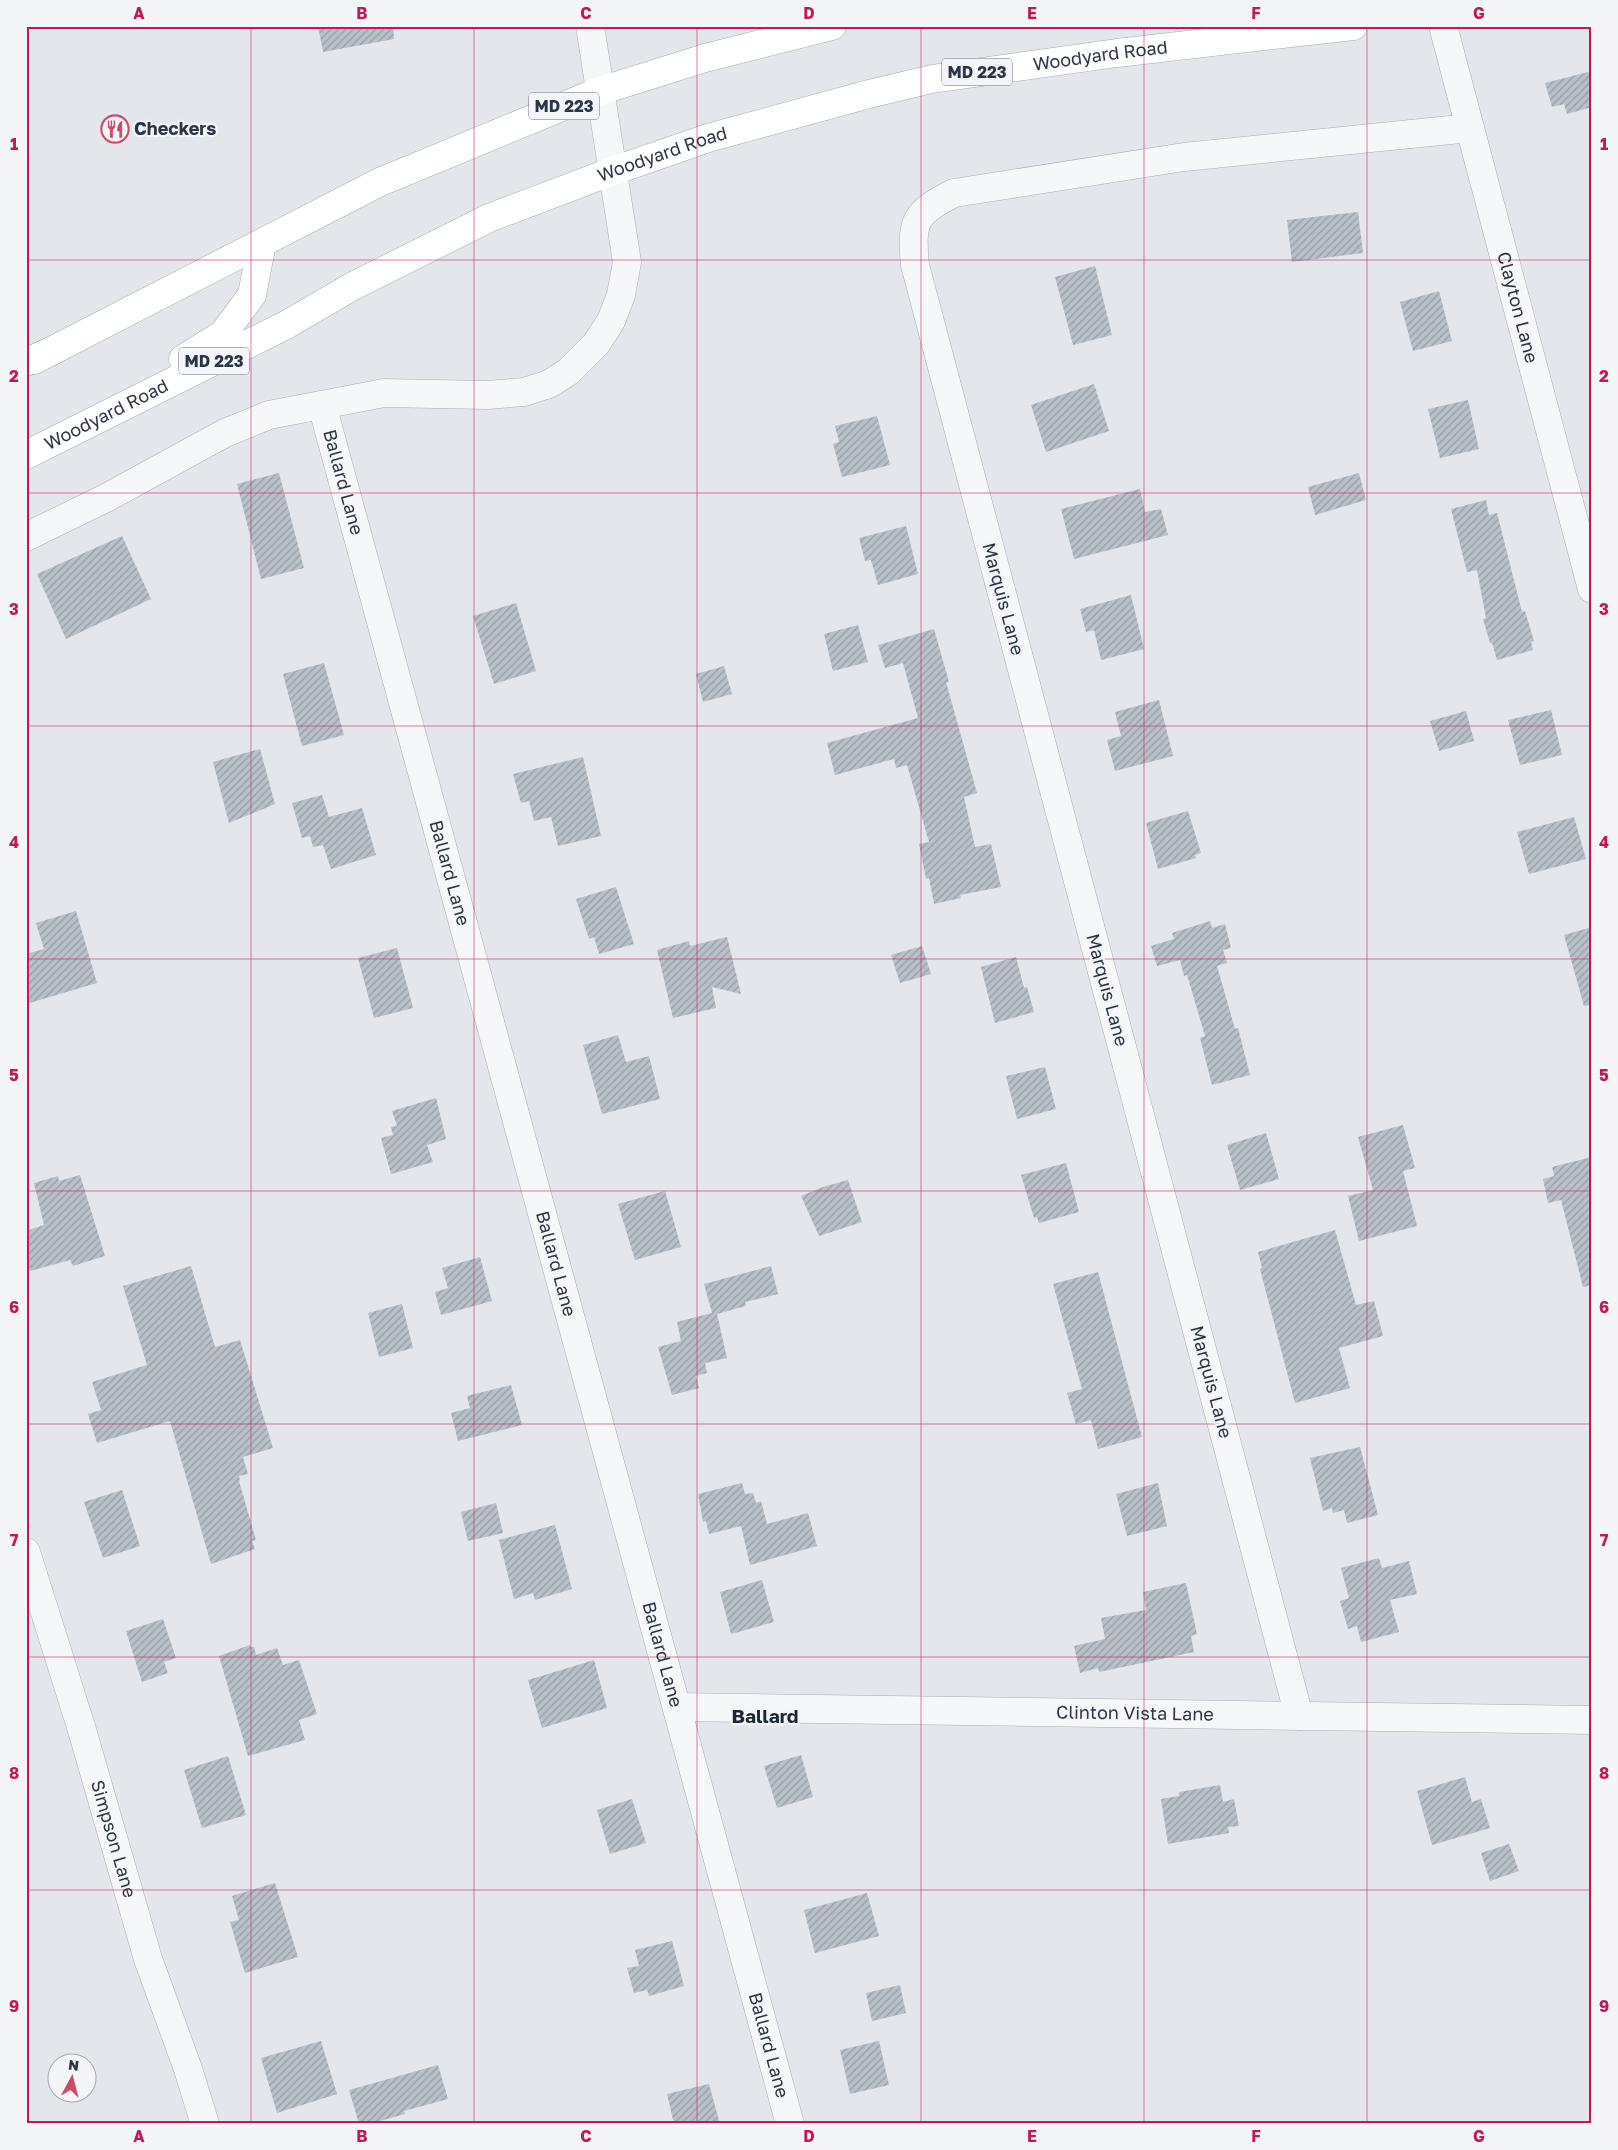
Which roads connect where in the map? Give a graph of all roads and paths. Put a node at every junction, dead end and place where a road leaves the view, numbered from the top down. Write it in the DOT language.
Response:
graph roads {
  1 [pos="590,26"];
  2 [pos="832,26"];
  3 [pos="1353,26"];
  4 [pos="1443,26"];
  5 [pos="600,91"];
  6 [pos="1470,128"];
  7 [pos="613,171"];
  8 [pos="262,243"];
  9 [pos="26,363"];
  10 [pos="322,405"];
  11 [pos="56,439"];
  12 [pos="26,455"];
  13 [pos="26,537"];
  14 [pos="1592,588"];
  15 [pos="26,1552"];
  16 [pos="677,1707"];
  17 [pos="1299,1716"];
  18 [pos="1592,1720"];
  19 [pos="205,2124"];
  20 [pos="790,2124"];
  1 -- 5 [label="street"];
  2 -- 5 [label="main road, MD 223"];
  3 -- 7 [label="main road, Woodyard Road / MD 223"];
  4 -- 6 [label="street, Clayton Lane"];
  5 -- 7 [label="street"];
  5 -- 8 [label="main road, MD 223"];
  6 -- 14 [label="street, Clayton Lane"];
  6 -- 17 [label="street, Marquis Lane"];
  7 -- 10 [label="street"];
  7 -- 11 [label="main road, Woodyard Road / MD 223"];
  8 -- 9 [label="main road, MD 223"];
  8 -- 11 [label="main road"];
  10 -- 13 [label="street"];
  10 -- 16 [label="street, Ballard Lane"];
  11 -- 12 [label="main road, Woodyard Road / MD 223"];
  15 -- 19 [label="street, Simpson Lane"];
  16 -- 17 [label="street, Clinton Vista Lane"];
  16 -- 20 [label="street, Ballard Lane"];
  17 -- 18 [label="street, Clinton Vista Lane"];
}
